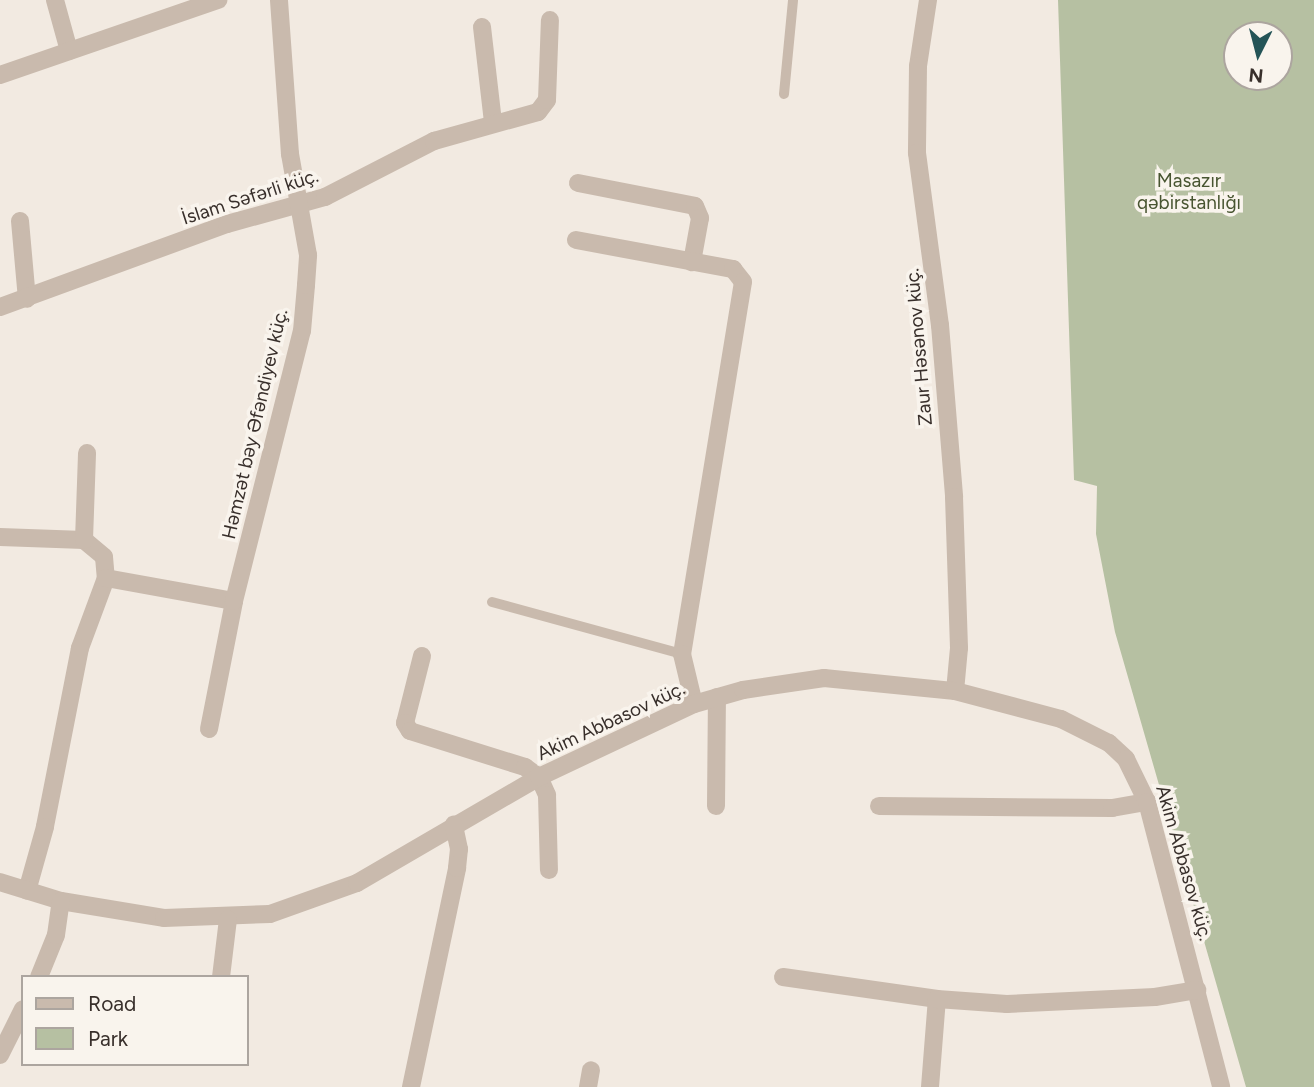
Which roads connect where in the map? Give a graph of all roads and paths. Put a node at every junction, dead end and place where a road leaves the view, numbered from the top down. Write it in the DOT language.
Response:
graph roads {
  1 [pos="55,0"];
  2 [pos="218,0"];
  3 [pos="279,0"];
  4 [pos="793,0"];
  5 [pos="928,0"];
  6 [pos="551,20"];
  7 [pos="482,27"];
  8 [pos="69,51"];
  9 [pos="0,75"];
  10 [pos="784,94"];
  11 [pos="493,122"];
  12 [pos="578,183"];
  13 [pos="298,206"];
  14 [pos="20,221"];
  15 [pos="576,240"];
  16 [pos="692,262"];
  17 [pos="27,299"];
  18 [pos="0,307"];
  19 [pos="87,453"];
  20 [pos="0,537"];
  21 [pos="83,540"];
  22 [pos="106,578"];
  23 [pos="234,601"];
  24 [pos="492,602"];
  25 [pos="682,654"];
  26 [pos="422,656"];
  27 [pos="955,691"];
  28 [pos="717,697"];
  29 [pos="694,704"];
  30 [pos="209,729"];
  31 [pos="539,777"];
  32 [pos="1147,802"];
  33 [pos="716,806"];
  34 [pos="879,806"];
  35 [pos="454,825"];
  36 [pos="550,870"];
  37 [pos="0,882"];
  38 [pos="27,891"];
  39 [pos="61,901"];
  40 [pos="228,919"];
  41 [pos="40,975"];
  42 [pos="221,975"];
  43 [pos="783,976"];
  44 [pos="1197,990"];
  45 [pos="937,999"];
  46 [pos="21,1013"];
  47 [pos="0,1055"];
  48 [pos="411,1087"];
  49 [pos="930,1087"];
  50 [pos="1221,1087"];
  1 -- 8 [label="street"];
  2 -- 8 [label="street"];
  3 -- 13 [label="street, Həmzət bəy Əfəndiyev küç."];
  4 -- 10 [label="lane"];
  5 -- 27 [label="street, Zaur Həsənov küç."];
  6 -- 11 [label="street, İslam Səfərli küç."];
  7 -- 11 [label="street"];
  8 -- 9 [label="street"];
  11 -- 13 [label="street, İslam Səfərli küç."];
  12 -- 16 [label="street"];
  13 -- 17 [label="street, İslam Səfərli küç."];
  13 -- 23 [label="street, Həmzət bəy Əfəndiyev küç."];
  14 -- 17 [label="street"];
  15 -- 16 [label="street"];
  16 -- 25 [label="street"];
  17 -- 18 [label="street, İslam Səfərli küç."];
  19 -- 21 [label="street"];
  20 -- 21 [label="street"];
  21 -- 22 [label="street"];
  22 -- 23 [label="street"];
  22 -- 38 [label="street"];
  23 -- 30 [label="street, Həmzət bəy Əfəndiyev küç."];
  24 -- 25 [label="lane"];
  25 -- 29 [label="street"];
  26 -- 31 [label="street"];
  27 -- 28 [label="street, Akim Abbasov küç."];
  27 -- 32 [label="street, Akim Abbasov küç."];
  28 -- 29 [label="street, Akim Abbasov küç."];
  28 -- 33 [label="street"];
  29 -- 31 [label="street, Akim Abbasov küç."];
  31 -- 35 [label="street, Akim Abbasov küç."];
  31 -- 36 [label="street"];
  32 -- 34 [label="street"];
  32 -- 44 [label="street, Akim Abbasov küç."];
  35 -- 40 [label="street, Akim Abbasov küç."];
  35 -- 48 [label="street"];
  37 -- 38 [label="street, Akim Abbasov küç."];
  38 -- 39 [label="street, Akim Abbasov küç."];
  39 -- 40 [label="street, Akim Abbasov küç."];
  39 -- 41 [label="street"];
  40 -- 42 [label="street"];
  43 -- 45 [label="street"];
  44 -- 45 [label="street"];
  44 -- 50 [label="street, Akim Abbasov küç."];
  45 -- 49 [label="street"];
  46 -- 47 [label="street"];
}
